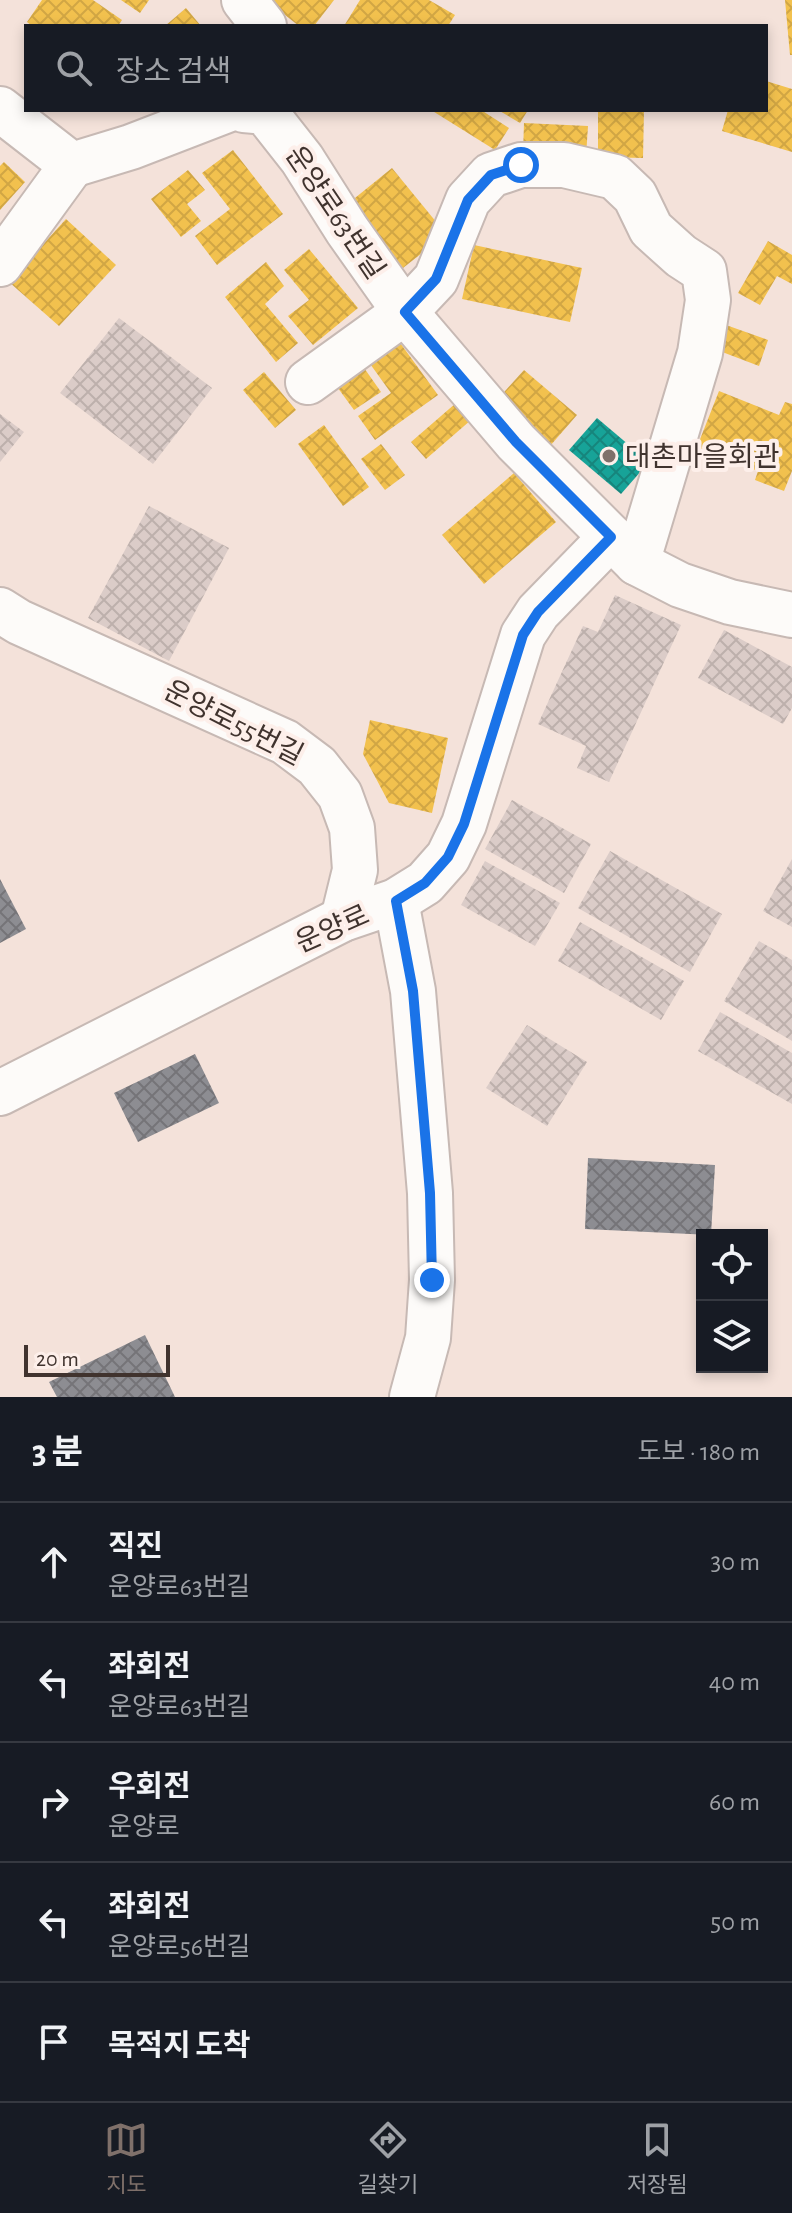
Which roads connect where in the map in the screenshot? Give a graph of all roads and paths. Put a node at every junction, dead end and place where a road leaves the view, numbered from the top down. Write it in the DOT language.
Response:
graph roads {
  1 [pos="244,0"];
  2 [pos="262,24"];
  3 [pos="0,109"];
  4 [pos="245,112"];
  5 [pos="253,112"];
  6 [pos="72,165"];
  7 [pos="0,264"];
  8 [pos="405,312"];
  9 [pos="308,382"];
  10 [pos="624,550"];
  11 [pos="0,610"];
  12 [pos="792,615"];
  13 [pos="396,901"];
  14 [pos="343,919"];
  15 [pos="0,1093"];
  16 [pos="412,1397"];
  1 -- 2 [label="street"];
  3 -- 6 [label="street"];
  4 -- 6 [label="street, 운양로63번길"];
  5 -- 8 [label="street, 운양로63번길"];
  6 -- 7 [label="street"];
  8 -- 9 [label="street"];
  8 -- 10 [label="street, 운양로63번길"];
  8 -- 10 [label="street, 운양로63번길"];
  10 -- 12 [label="street"];
  10 -- 13 [label="street, 운양로"];
  11 -- 14 [label="street, 운양로55번길"];
  13 -- 14 [label="street, 운양로"];
  13 -- 16 [label="street"];
  14 -- 15 [label="street, 운양로"];
}
